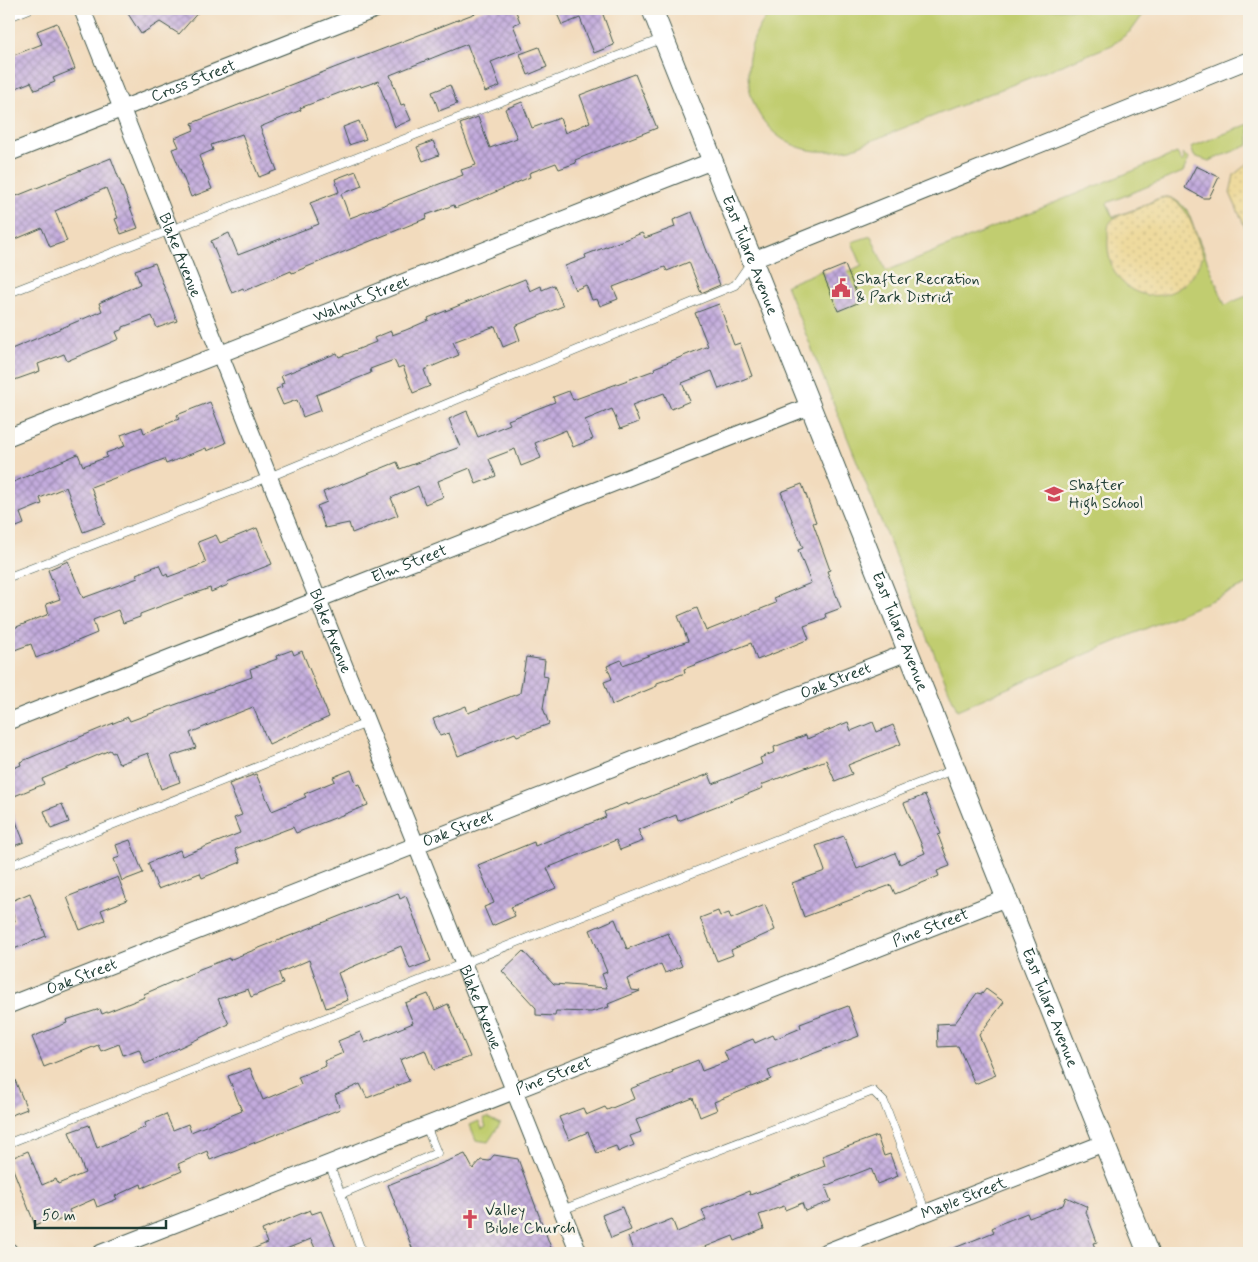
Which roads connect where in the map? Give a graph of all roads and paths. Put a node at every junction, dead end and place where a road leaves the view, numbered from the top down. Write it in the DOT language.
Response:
graph roads {
  1 [pos="29,9"];
  2 [pos="82,9"];
  3 [pos="376,9"];
  4 [pos="652,9"];
  5 [pos="9,17"];
  6 [pos="664,38"];
  7 [pos="1249,60"];
  8 [pos="122,108"];
  9 [pos="9,153"];
  10 [pos="712,161"];
  11 [pos="171,230"];
  12 [pos="752,260"];
  13 [pos="9,293"];
  14 [pos="220,354"];
  15 [pos="810,406"];
  16 [pos="9,437"];
  17 [pos="269,477"];
  18 [pos="9,577"];
  19 [pos="318,600"];
  20 [pos="908,652"];
  21 [pos="9,721"];
  22 [pos="367,723"];
  23 [pos="955,769"];
  24 [pos="416,845"];
  25 [pos="9,866"];
  26 [pos="1006,898"];
  27 [pos="463,963"];
  28 [pos="9,1005"];
  29 [pos="514,1091"];
  30 [pos="426,1126"];
  31 [pos="9,1143"];
  32 [pos="1104,1143"];
  33 [pos="329,1164"];
  34 [pos="341,1194"];
  35 [pos="562,1210"];
  36 [pos="926,1213"];
  37 [pos="101,1253"];
  38 [pos="362,1253"];
  39 [pos="579,1253"];
  40 [pos="824,1253"];
  41 [pos="1148,1253"];
  1 -- 5 [label="lane"];
  2 -- 8 [label="street, Blake Avenue"];
  3 -- 8 [label="street, Cross Street"];
  4 -- 6 [label="street, East Tulare Avenue"];
  6 -- 10 [label="street, East Tulare Avenue"];
  6 -- 11 [label="lane"];
  7 -- 12 [label="street"];
  8 -- 9 [label="street, Cross Street"];
  8 -- 11 [label="street, Blake Avenue"];
  10 -- 12 [label="street, East Tulare Avenue"];
  10 -- 14 [label="street, Walnut Street"];
  11 -- 13 [label="lane"];
  11 -- 14 [label="street, Blake Avenue"];
  12 -- 15 [label="street, East Tulare Avenue"];
  12 -- 17 [label="lane"];
  14 -- 16 [label="street, Walnut Street"];
  14 -- 17 [label="street, Blake Avenue"];
  15 -- 19 [label="street, Elm Street"];
  15 -- 20 [label="street, East Tulare Avenue"];
  17 -- 18 [label="lane"];
  17 -- 19 [label="street, Blake Avenue"];
  19 -- 21 [label="street, Elm Street"];
  19 -- 22 [label="street, Blake Avenue"];
  20 -- 23 [label="street, East Tulare Avenue"];
  20 -- 24 [label="street, Oak Street"];
  22 -- 24 [label="street, Blake Avenue"];
  22 -- 25 [label="lane"];
  23 -- 26 [label="street, East Tulare Avenue"];
  23 -- 27 [label="lane"];
  24 -- 27 [label="street, Blake Avenue"];
  24 -- 28 [label="street, Oak Street"];
  26 -- 29 [label="street, Pine Street"];
  26 -- 32 [label="street, East Tulare Avenue"];
  27 -- 29 [label="street, Blake Avenue"];
  27 -- 31 [label="lane"];
  29 -- 30 [label="street, Pine Street"];
  29 -- 35 [label="street, Blake Avenue"];
  30 -- 33 [label="street, Pine Street"];
  30 -- 34 [label="lane"];
  32 -- 36 [label="street, Maple Street"];
  32 -- 41 [label="street, East Tulare Avenue"];
  33 -- 34 [label="lane"];
  33 -- 37 [label="street, Pine Street"];
  34 -- 38 [label="lane"];
  35 -- 36 [label="lane"];
  35 -- 39 [label="street, Blake Avenue"];
  36 -- 40 [label="street, Maple Street"];
}
